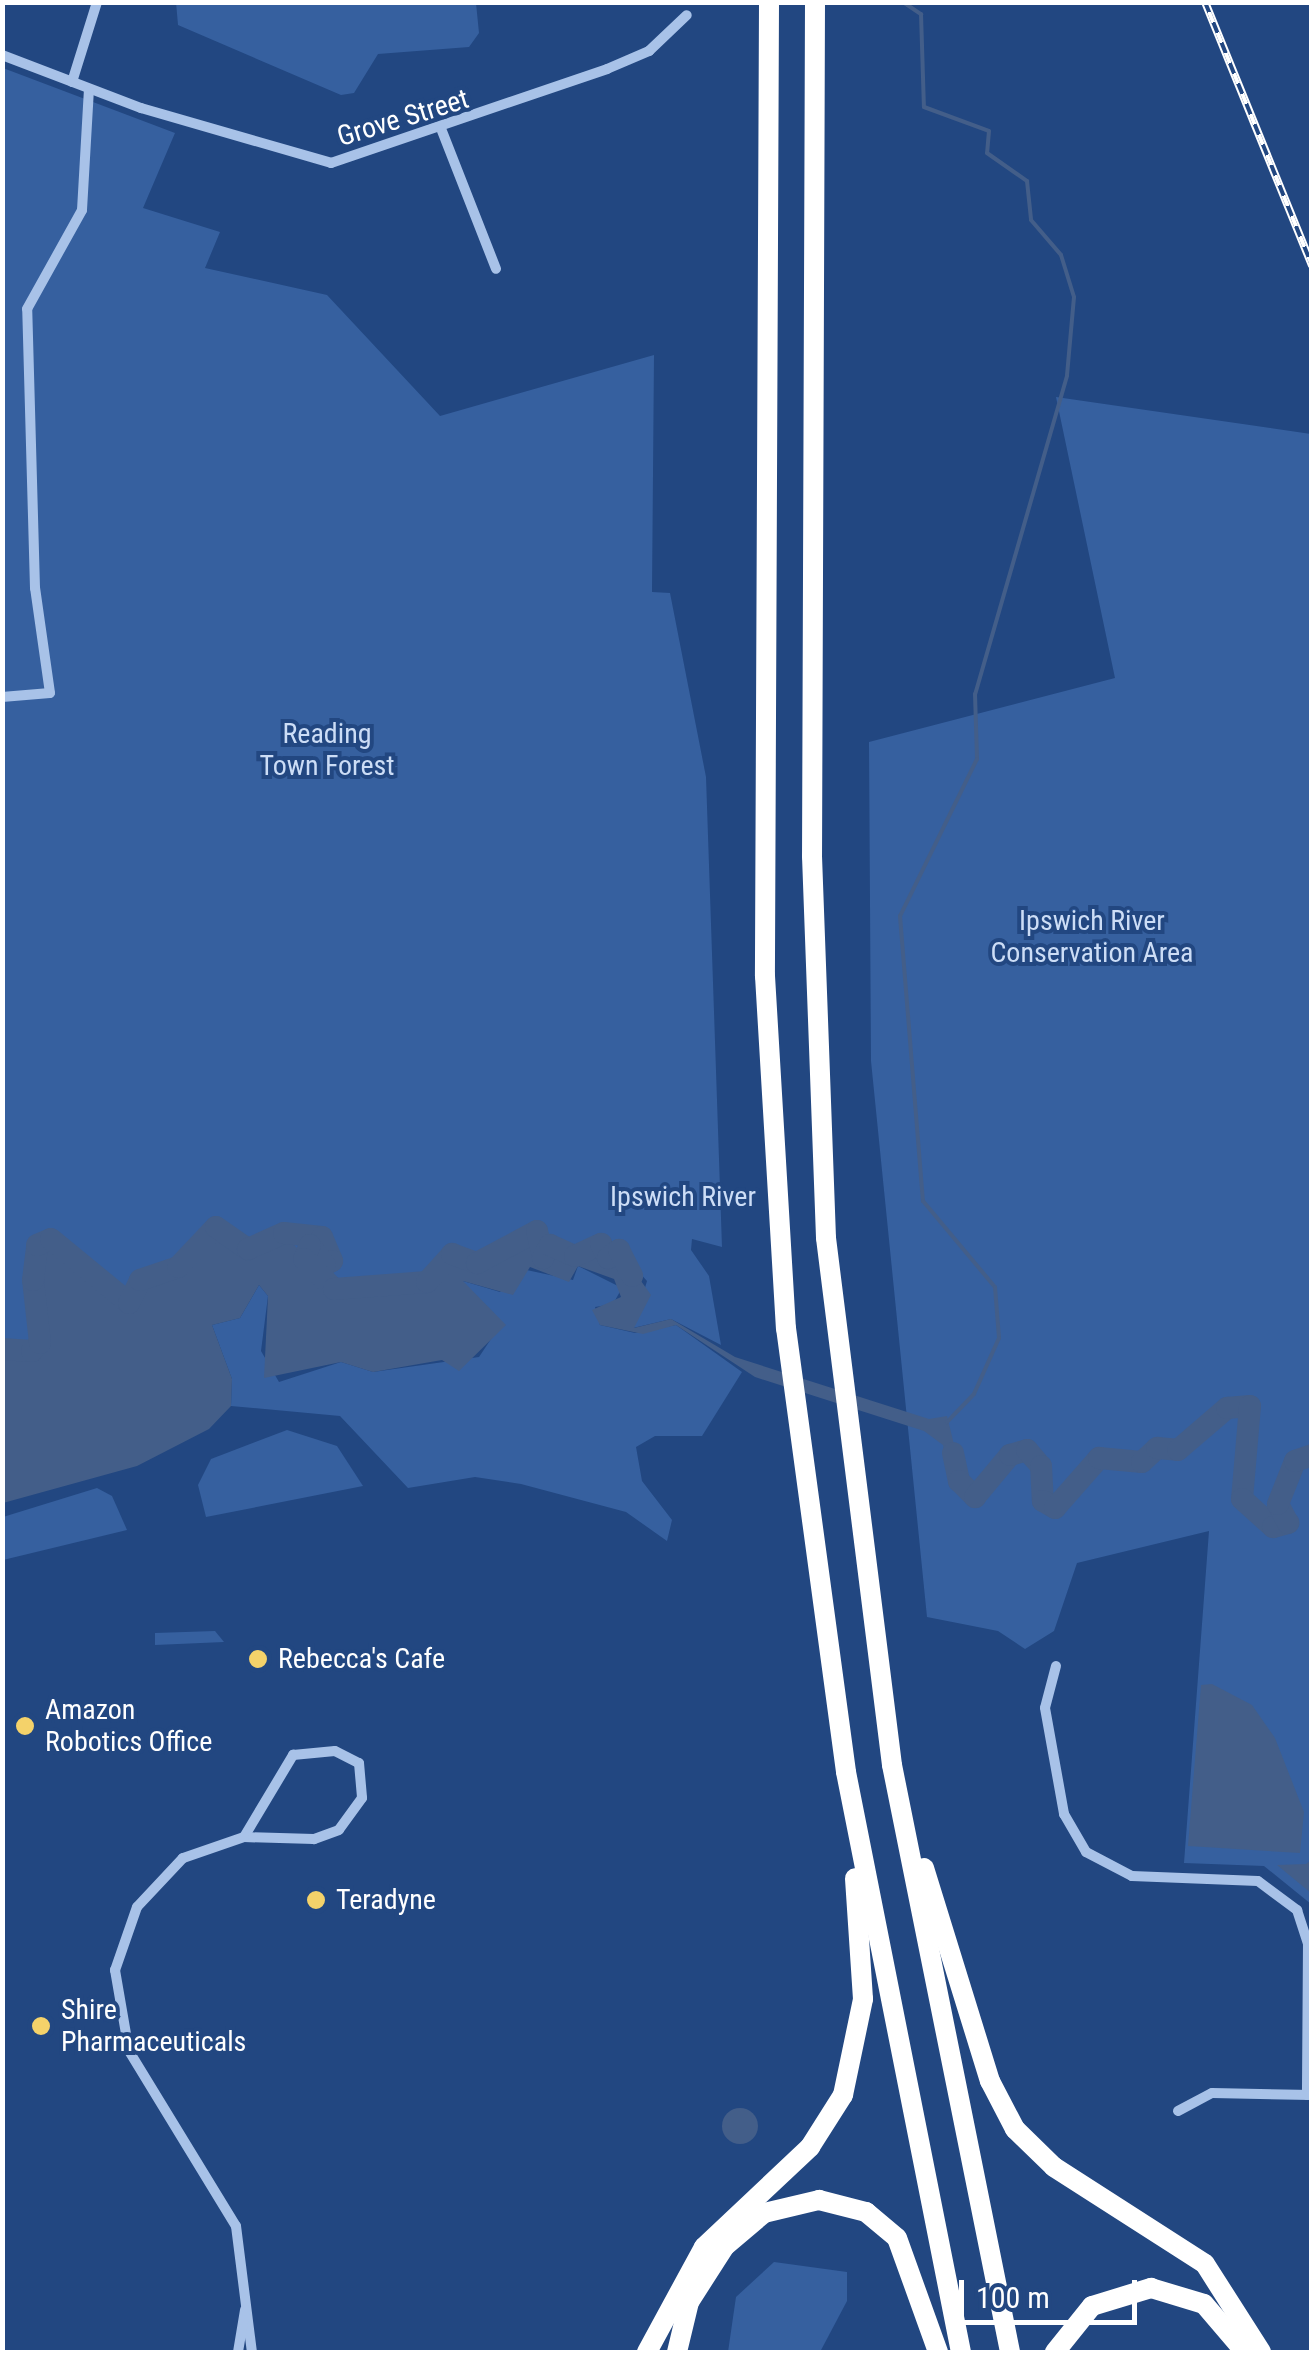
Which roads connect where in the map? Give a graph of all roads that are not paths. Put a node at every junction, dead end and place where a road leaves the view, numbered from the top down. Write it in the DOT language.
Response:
graph roads {
  1 [pos="98,2"];
  2 [pos="769,2"];
  3 [pos="816,2"];
  4 [pos="687,15"];
  5 [pos="2,55"];
  6 [pos="72,82"];
  7 [pos="89,90"];
  8 [pos="442,131"];
  9 [pos="496,268"];
  10 [pos="2,696"];
  11 [pos="1056,1666"];
  12 [pos="892,1765"];
  13 [pos="846,1772"];
  14 [pos="244,1837"];
  15 [pos="1309,2095"];
  16 [pos="1178,2111"];
  17 [pos="249,2290"];
  18 [pos="672,2320"];
  19 [pos="238,2352"];
  20 [pos="252,2352"];
  21 [pos="644,2352"];
  22 [pos="674,2352"];
  23 [pos="938,2352"];
  24 [pos="962,2352"];
  25 [pos="1010,2352"];
  26 [pos="1055,2352"];
  27 [pos="1245,2352"];
  28 [pos="1261,2352"];
  1 -- 6 [label="street"];
  2 -- 13 [label="highway"];
  3 -- 12 [label="highway"];
  4 -- 8 [label="street, Grove Street"];
  5 -- 6 [label="street, Grove Street"];
  6 -- 7 [label="street, Grove Street"];
  7 -- 8 [label="street, Grove Street"];
  7 -- 10 [label="street"];
  8 -- 9 [label="street"];
  11 -- 15 [label="street"];
  12 -- 25 [label="highway"];
  12 -- 28 [label="highway"];
  13 -- 18 [label="highway"];
  13 -- 24 [label="highway"];
  14 -- 14 [label="street"];
  14 -- 17 [label="street"];
  15 -- 16 [label="street"];
  17 -- 19 [label="street"];
  17 -- 20 [label="street"];
  18 -- 21 [label="highway"];
  18 -- 22 [label="highway"];
  18 -- 23 [label="highway"];
  26 -- 27 [label="highway"];
}
